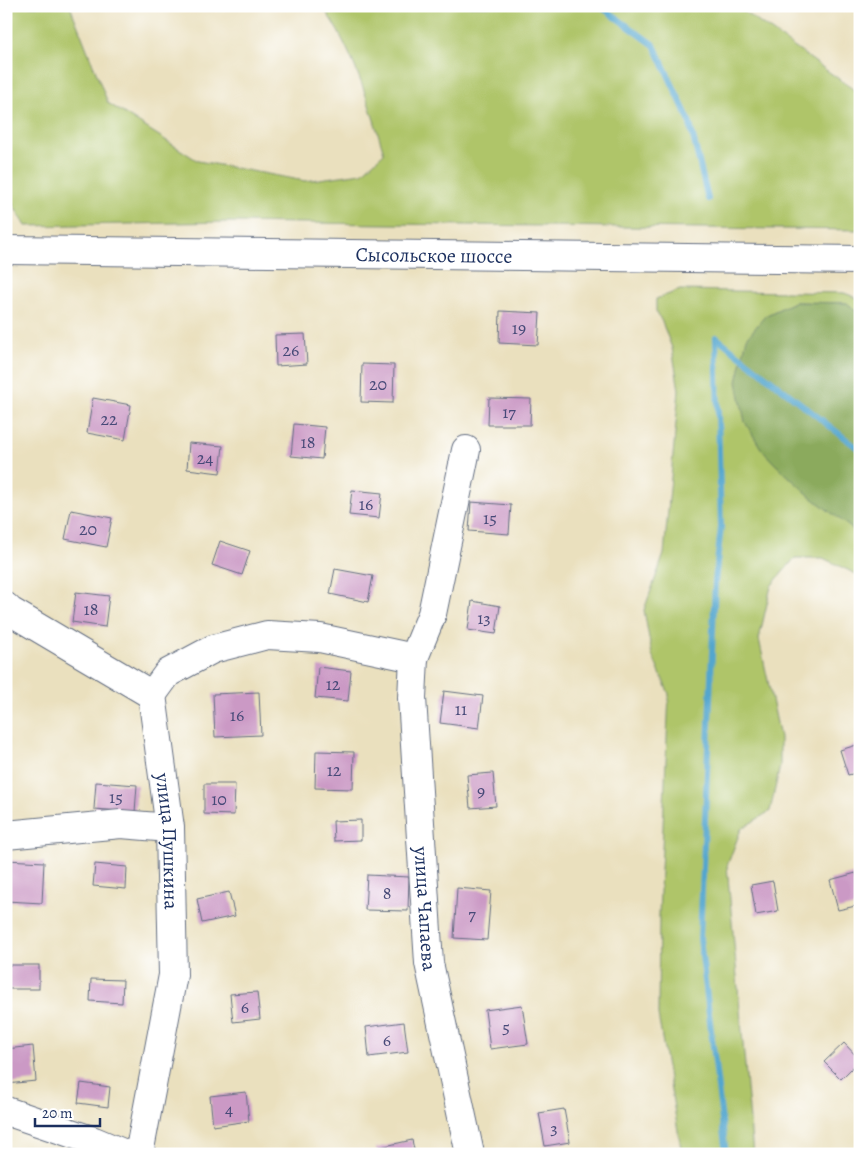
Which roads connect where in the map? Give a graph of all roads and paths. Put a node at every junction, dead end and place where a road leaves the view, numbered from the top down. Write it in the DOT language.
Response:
graph roads {
  1 [pos="6,250"];
  2 [pos="860,260"];
  3 [pos="466,450"];
  4 [pos="6,607"];
  5 [pos="414,658"];
  6 [pos="152,696"];
  7 [pos="170,828"];
  8 [pos="6,834"];
  9 [pos="6,1112"];
  10 [pos="124,1154"];
  11 [pos="139,1154"];
  12 [pos="470,1154"];
  1 -- 2 [label="main road, Сысольское шоссе"];
  3 -- 5 [label="main road, улица Чапаева"];
  4 -- 6 [label="main road"];
  5 -- 6 [label="main road"];
  5 -- 12 [label="main road, улица Чапаева"];
  6 -- 7 [label="main road, улица Пушкина"];
  7 -- 8 [label="main road"];
  7 -- 11 [label="main road, улица Пушкина"];
  9 -- 10 [label="main road"];
}
